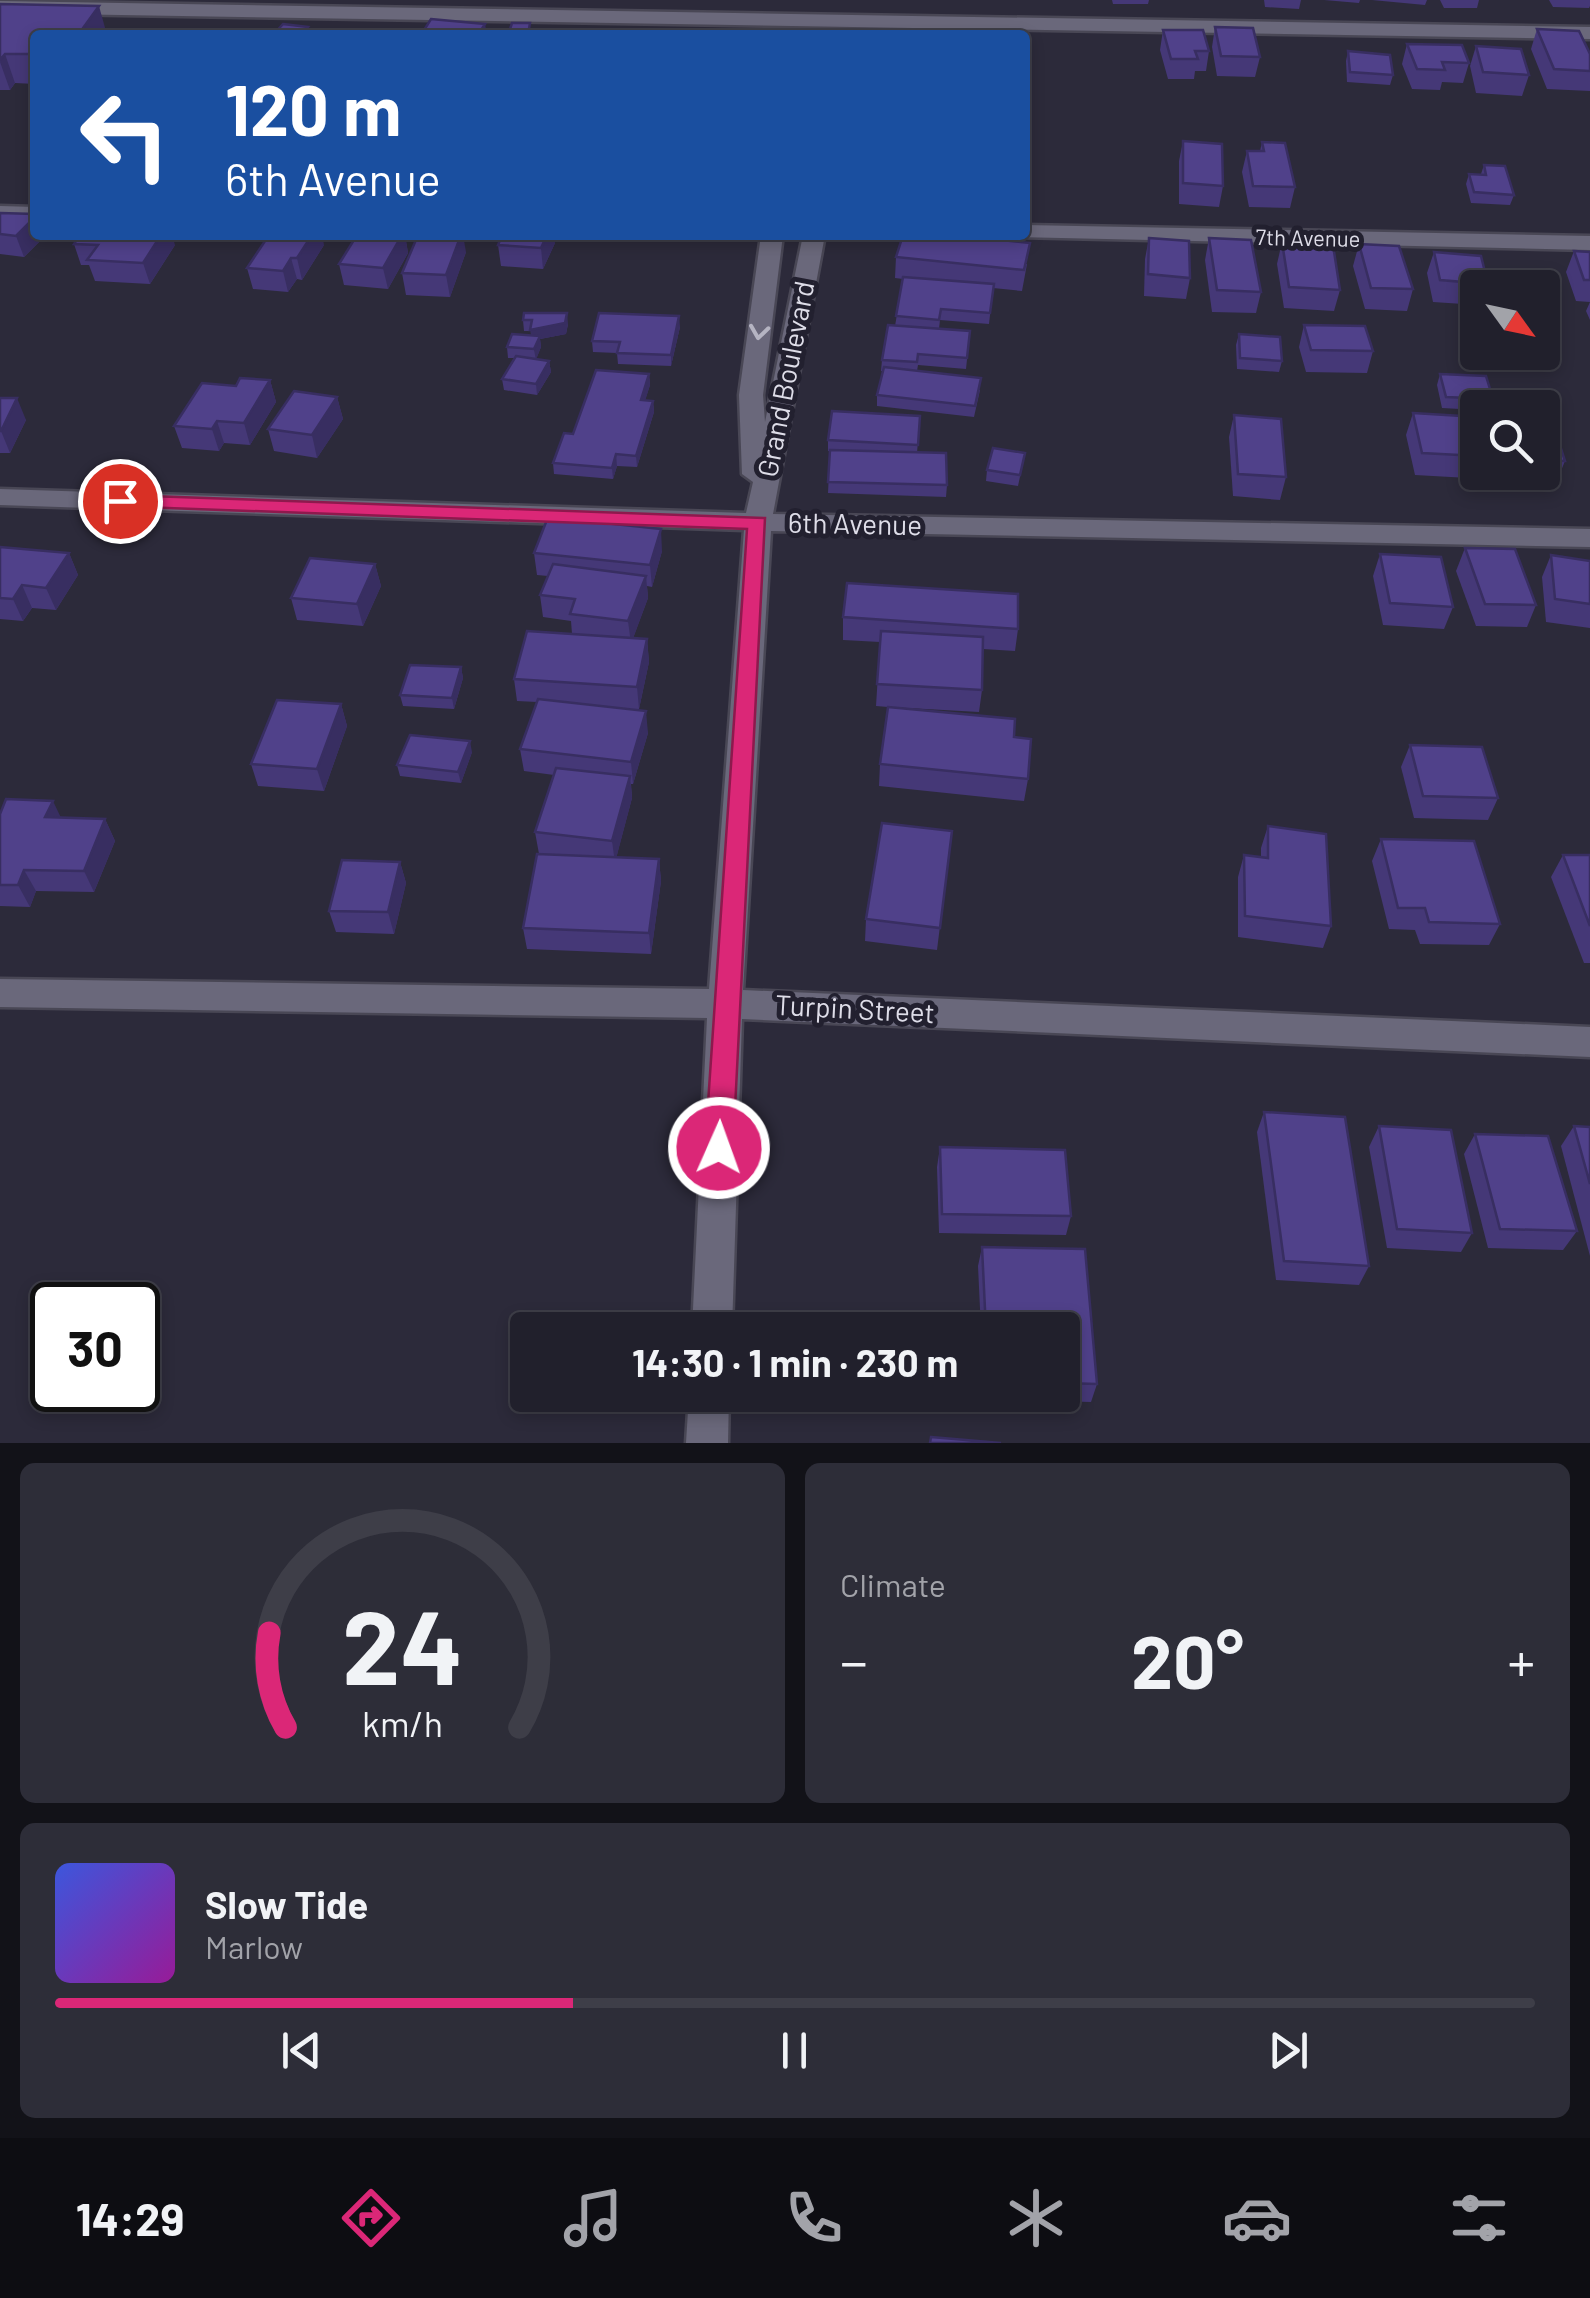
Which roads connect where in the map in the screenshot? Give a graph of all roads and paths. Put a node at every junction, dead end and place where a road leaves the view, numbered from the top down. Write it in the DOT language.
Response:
graph roads {
  1 [pos="136,5"];
  2 [pos="0,7"];
  3 [pos="792,18"];
  4 [pos="827,18"];
  5 [pos="1590,33"];
  6 [pos="0,213"];
  7 [pos="30,214"];
  8 [pos="1030,232"];
  9 [pos="771,240"];
  10 [pos="813,240"];
  11 [pos="1590,243"];
  12 [pos="0,497"];
  13 [pos="758,522"];
  14 [pos="1590,538"];
  15 [pos="0,993"];
  16 [pos="724,1004"];
  17 [pos="1590,1042"];
  18 [pos="713,1312"];
  19 [pos="708,1412"];
  20 [pos="707,1443"];
  1 -- 2 [label="street"];
  1 -- 3 [label="street"];
  3 -- 4 [label="street"];
  4 -- 5 [label="street"];
  6 -- 7 [label="street"];
  8 -- 11 [label="street, 7th Avenue"];
  9 -- 13 [label="street, Grand Boulevard, one-way"];
  10 -- 13 [label="street, Grand Boulevard"];
  12 -- 13 [label="street, 6th Avenue"];
  13 -- 14 [label="street, 6th Avenue"];
  13 -- 16 [label="street, Grand Boulevard"];
  15 -- 16 [label="street, Turpin Street"];
  16 -- 17 [label="street, Turpin Street"];
  16 -- 18 [label="street, Grand Boulevard"];
  19 -- 20 [label="street"];
}
